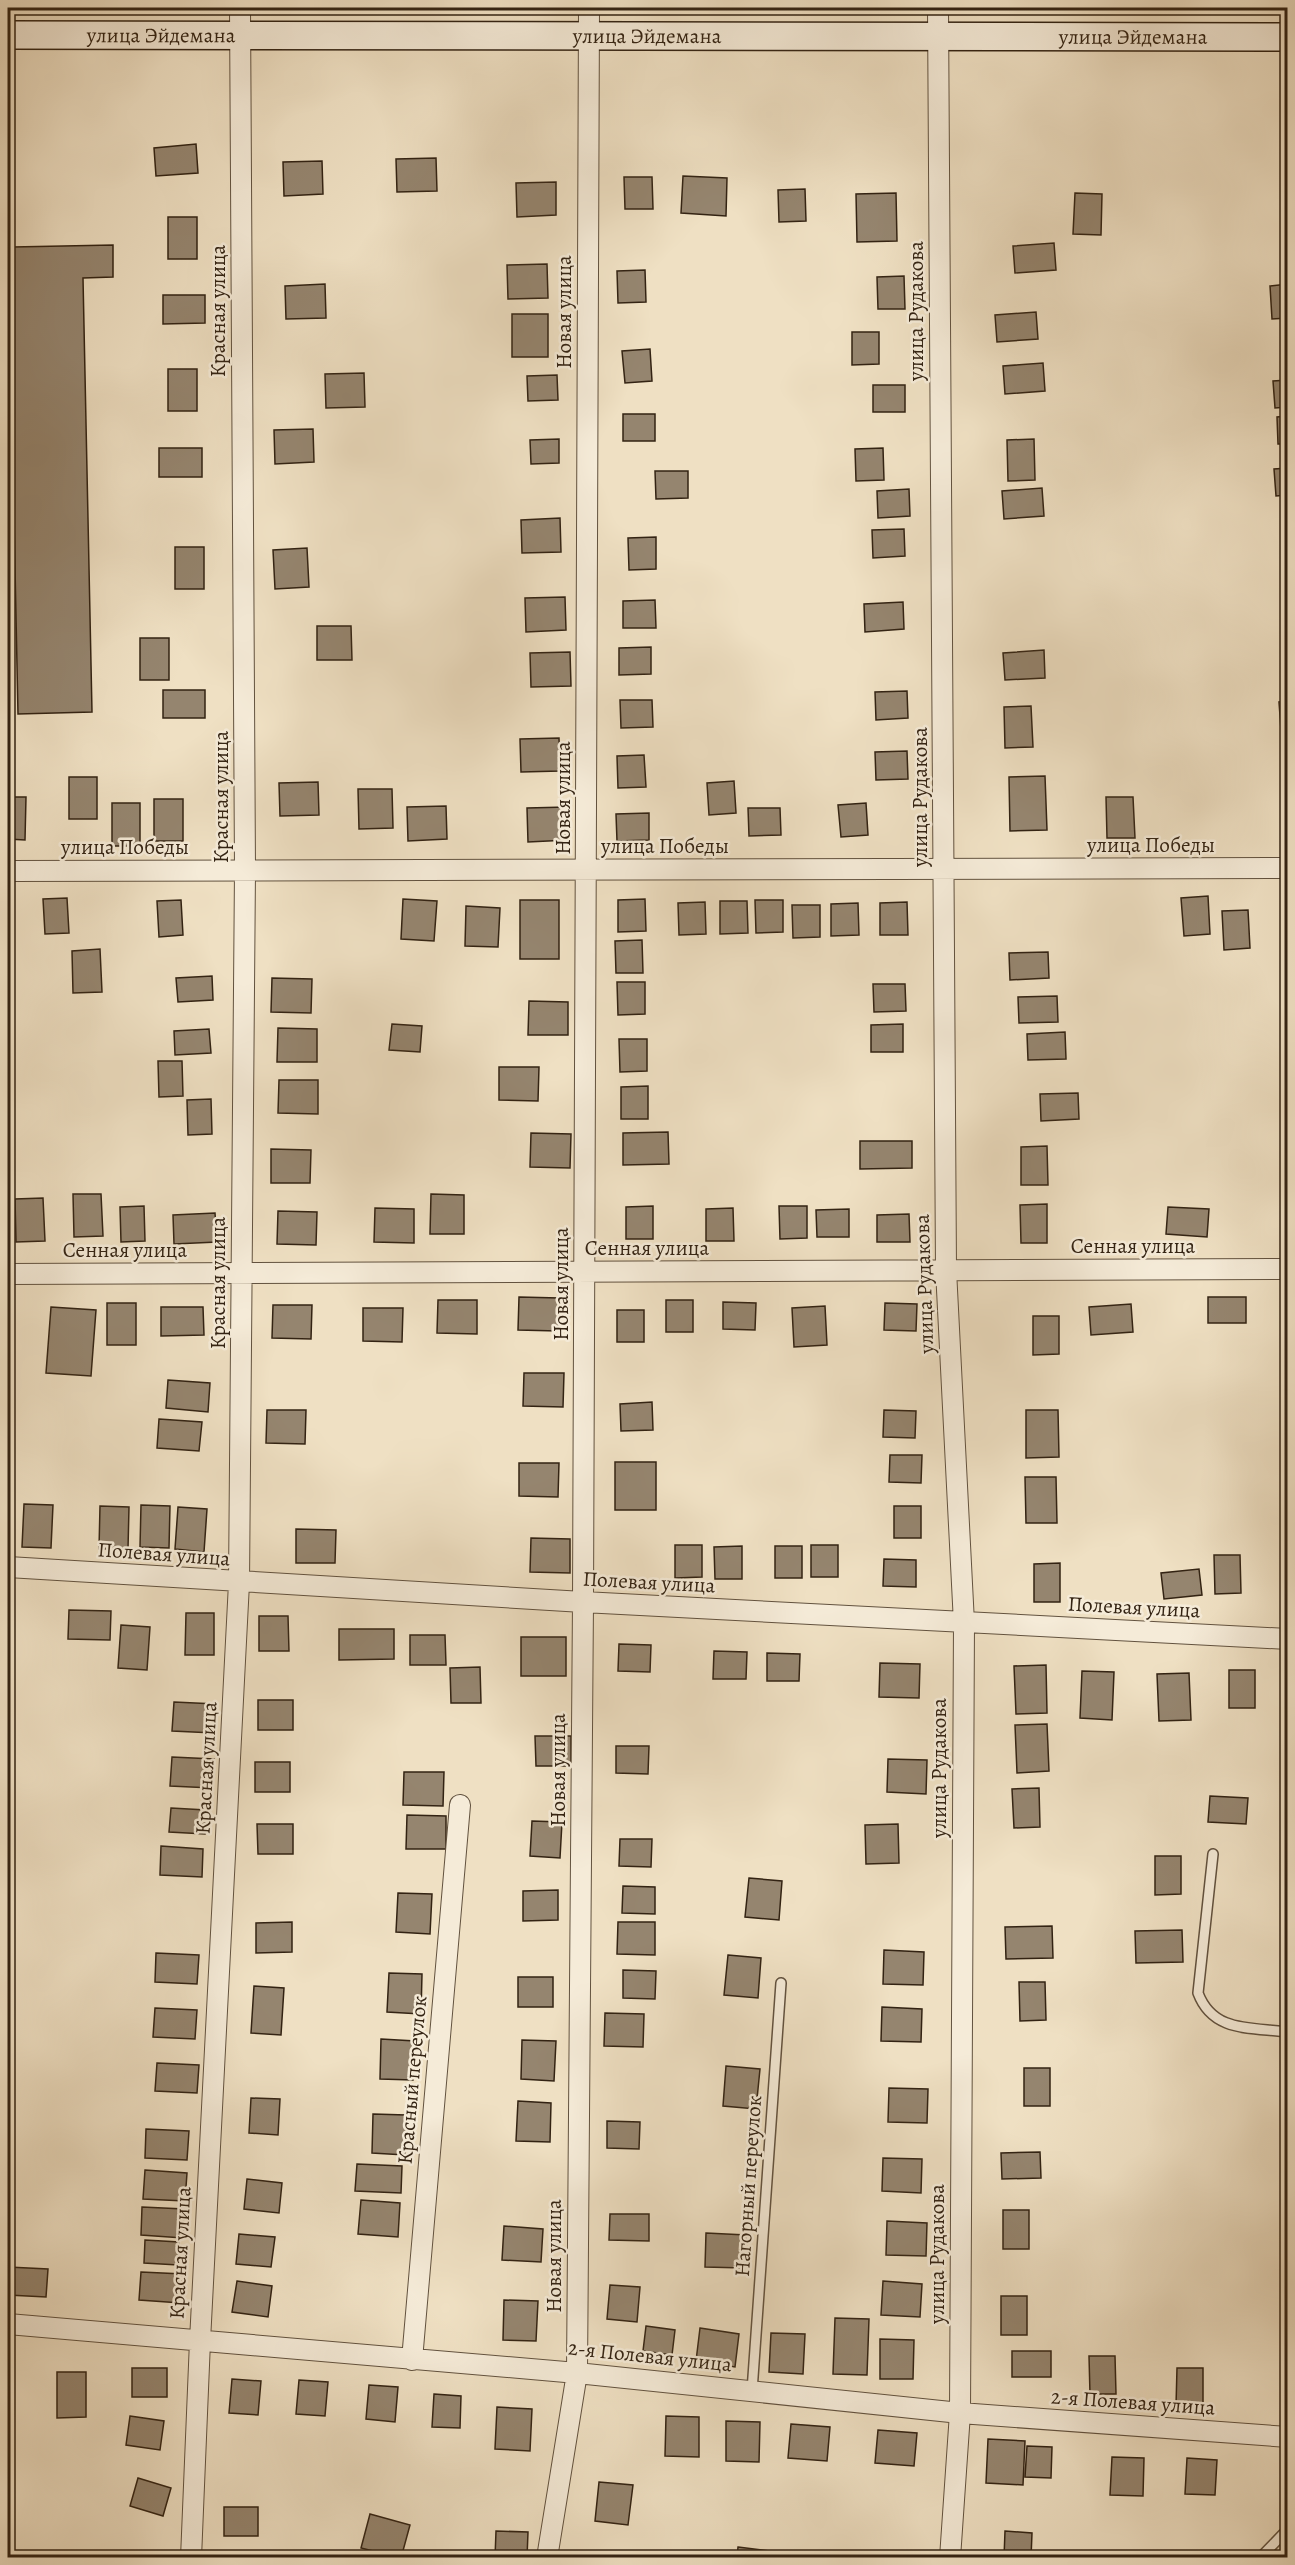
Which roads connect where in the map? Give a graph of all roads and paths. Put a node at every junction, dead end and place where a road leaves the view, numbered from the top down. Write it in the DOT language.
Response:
graph roads {
  1 [pos="240,8"];
  2 [pos="589,8"];
  3 [pos="938,8"];
  4 [pos="240,34"];
  5 [pos="8,35"];
  6 [pos="938,36"];
  7 [pos="1287,37"];
  8 [pos="589,38"];
  9 [pos="1287,868"];
  10 [pos="944,869"];
  11 [pos="245,870"];
  12 [pos="587,870"];
  13 [pos="8,871"];
  14 [pos="1287,1269"];
  15 [pos="946,1270"];
  16 [pos="585,1272"];
  17 [pos="8,1274"];
  18 [pos="243,1274"];
  19 [pos="8,1567"];
  20 [pos="239,1583"];
  21 [pos="583,1602"];
  22 [pos="964,1623"];
  23 [pos="1287,1639"];
  24 [pos="460,1805"];
  25 [pos="1213,1854"];
  26 [pos="781,1983"];
  27 [pos="1287,2031"];
  28 [pos="8,2324"];
  29 [pos="200,2341"];
  30 [pos="412,2360"];
  31 [pos="577,2373"];
  32 [pos="752,2391"];
  33 [pos="960,2413"];
  34 [pos="1287,2438"];
  35 [pos="1287,2529"];
  36 [pos="191,2558"];
  37 [pos="547,2558"];
  38 [pos="950,2558"];
  39 [pos="1260,2558"];
  1 -- 4 [label="street, Красная улица"];
  2 -- 8 [label="street, Новая улица"];
  3 -- 6 [label="street, улица Рудакова"];
  4 -- 5 [label="main road, улица Эйдемана"];
  4 -- 8 [label="main road, улица Эйдемана"];
  4 -- 11 [label="street, Красная улица"];
  6 -- 7 [label="main road, улица Эйдемана"];
  6 -- 8 [label="main road, улица Эйдемана"];
  6 -- 10 [label="street, улица Рудакова"];
  8 -- 12 [label="street, Новая улица"];
  9 -- 10 [label="street, улица Победы"];
  10 -- 12 [label="street, улица Победы"];
  10 -- 15 [label="street, улица Рудакова"];
  11 -- 12 [label="street, улица Победы"];
  11 -- 13 [label="street, улица Победы"];
  11 -- 18 [label="street, Красная улица"];
  12 -- 16 [label="street, Новая улица"];
  14 -- 15 [label="street, Сенная улица"];
  15 -- 16 [label="street, Сенная улица"];
  15 -- 22 [label="street, улица Рудакова"];
  16 -- 18 [label="street, Сенная улица"];
  16 -- 21 [label="street, Новая улица"];
  17 -- 18 [label="street, Сенная улица"];
  18 -- 20 [label="street, Красная улица"];
  19 -- 20 [label="street, Полевая улица"];
  20 -- 21 [label="street, Полевая улица"];
  20 -- 29 [label="street, Красная улица"];
  21 -- 22 [label="street, Полевая улица"];
  21 -- 31 [label="street, Новая улица"];
  22 -- 23 [label="street, Полевая улица"];
  22 -- 33 [label="street, улица Рудакова"];
  24 -- 30 [label="street, Красный переулок"];
  25 -- 27 [label="lane"];
  26 -- 32 [label="lane, Нагорный переулок"];
  28 -- 29 [label="street, 2-я Полевая улица"];
  29 -- 30 [label="street, 2-я Полевая улица"];
  29 -- 36 [label="street, Красная улица"];
  30 -- 31 [label="street, 2-я Полевая улица"];
  31 -- 32 [label="street, 2-я Полевая улица"];
  31 -- 37 [label="street, Новая улица"];
  32 -- 33 [label="street, 2-я Полевая улица"];
  33 -- 34 [label="street, 2-я Полевая улица"];
  33 -- 38 [label="street, улица Рудакова"];
  35 -- 39 [label="lane"];
}
